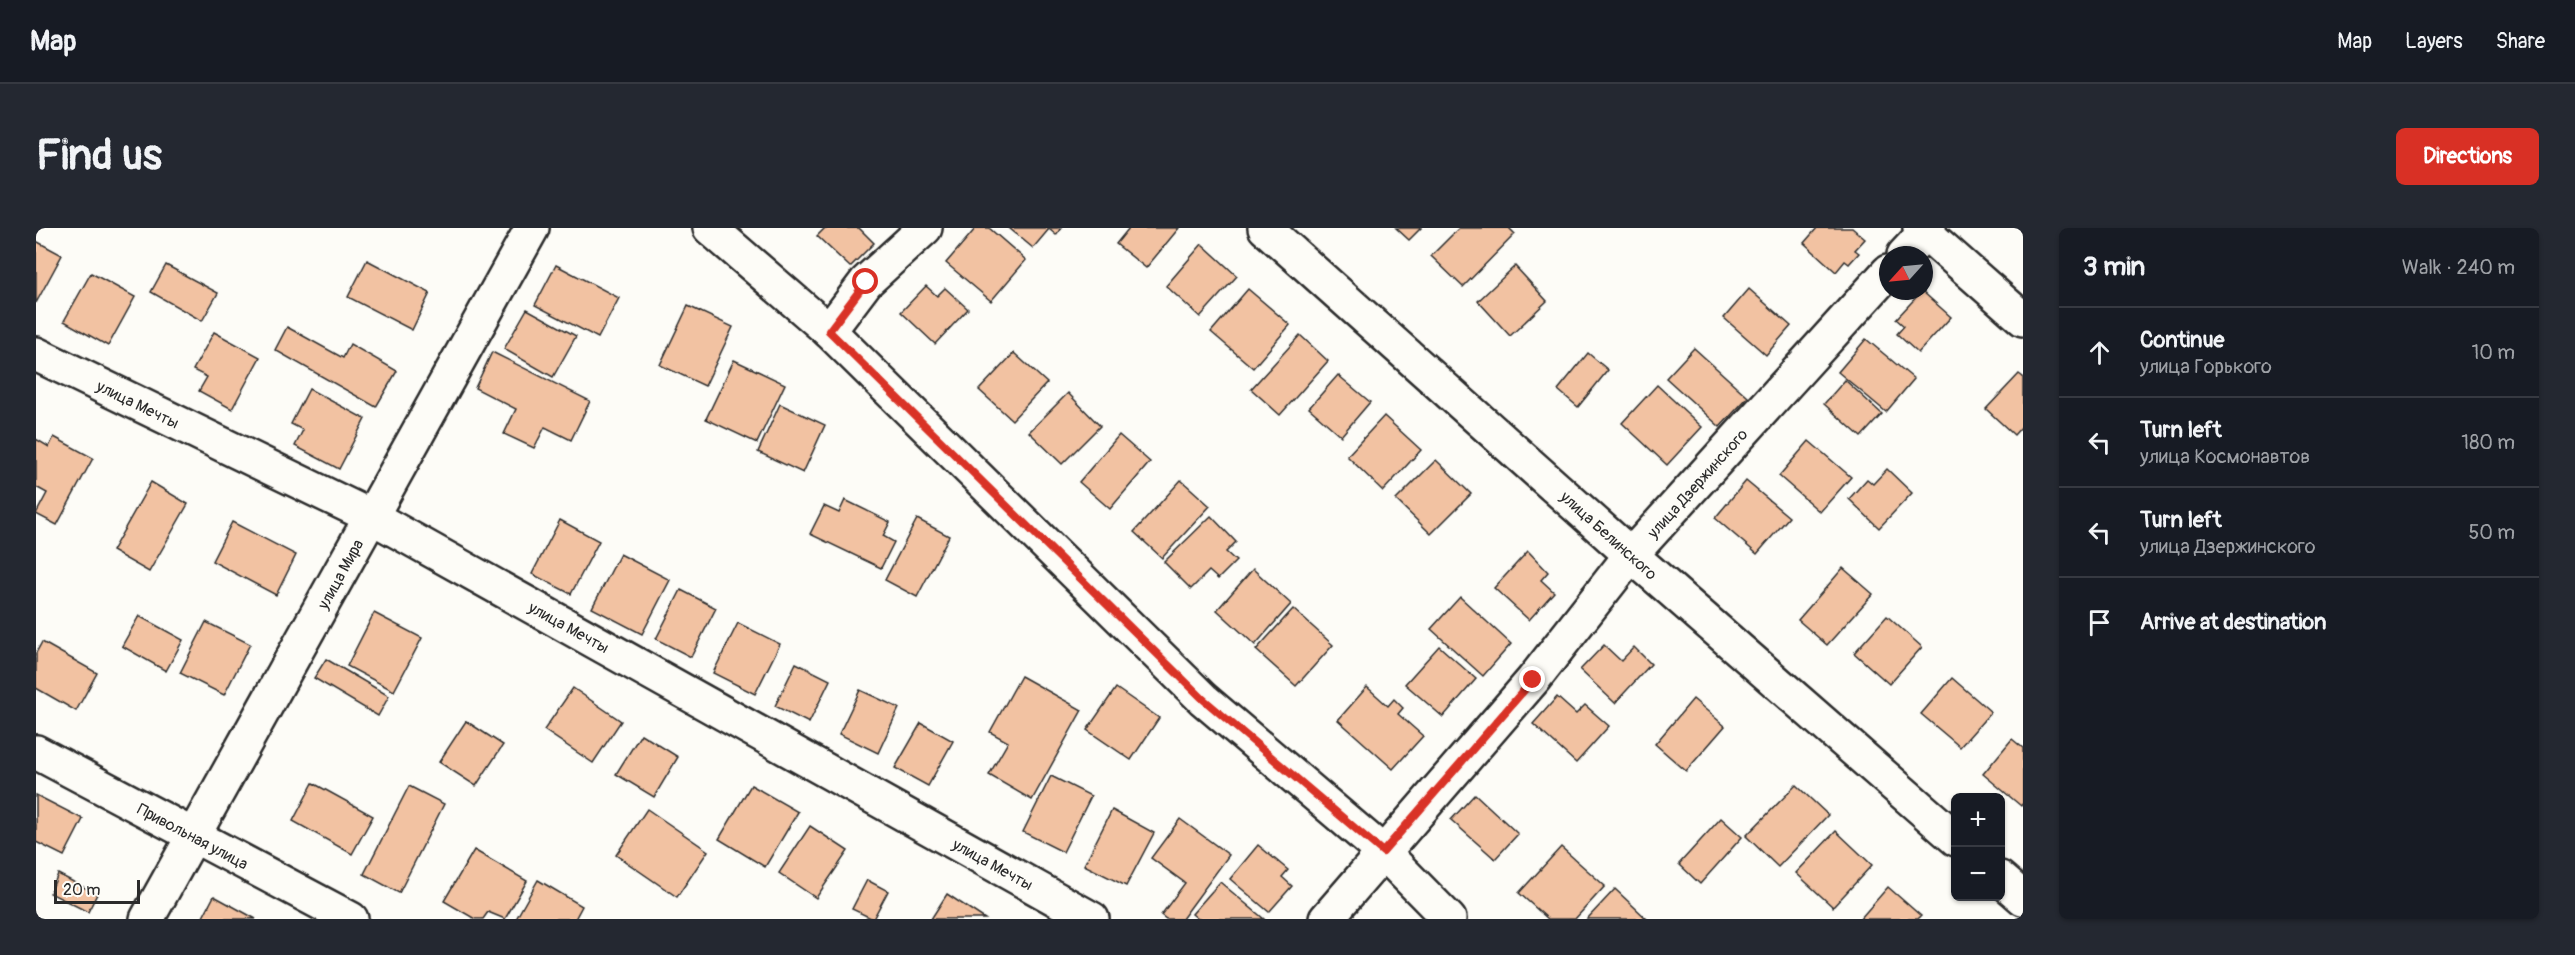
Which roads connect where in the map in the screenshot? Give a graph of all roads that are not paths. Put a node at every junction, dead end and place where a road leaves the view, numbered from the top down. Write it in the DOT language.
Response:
graph roads {
  1 [pos="532,228"];
  2 [pos="710,228"];
  3 [pos="925,228"];
  4 [pos="1265,228"];
  5 [pos="1919,236"];
  6 [pos="1879,282"];
  7 [pos="2023,319"];
  8 [pos="829,331"];
  9 [pos="36,354"];
  10 [pos="372,517"];
  11 [pos="1631,555"];
  12 [pos="36,752"];
  13 [pos="1951,835"];
  14 [pos="192,836"];
  15 [pos="1383,852"];
  16 [pos="2005,882"];
  17 [pos="2023,898"];
  18 [pos="147,919"];
  19 [pos="351,919"];
  20 [pos="1092,919"];
  21 [pos="1326,919"];
  22 [pos="1449,919"];
  1 -- 10 [label="street, улица Мира"];
  2 -- 8 [label="street"];
  3 -- 8 [label="street"];
  4 -- 11 [label="street, улица Белинского"];
  5 -- 7 [label="street"];
  6 -- 11 [label="street, улица Дзержинского"];
  8 -- 15 [label="street"];
  9 -- 10 [label="street, улица Мечты"];
  10 -- 14 [label="street, улица Мира"];
  10 -- 20 [label="street, улица Мечты"];
  11 -- 13 [label="street, улица Белинского"];
  11 -- 15 [label="street, улица Дзержинского"];
  12 -- 14 [label="street, Привольная улица"];
  14 -- 18 [label="street, улица Мира"];
  14 -- 19 [label="street, Привольная улица"];
  15 -- 21 [label="street, улица Дзержинского"];
  15 -- 22 [label="street"];
  16 -- 17 [label="street"];
}
